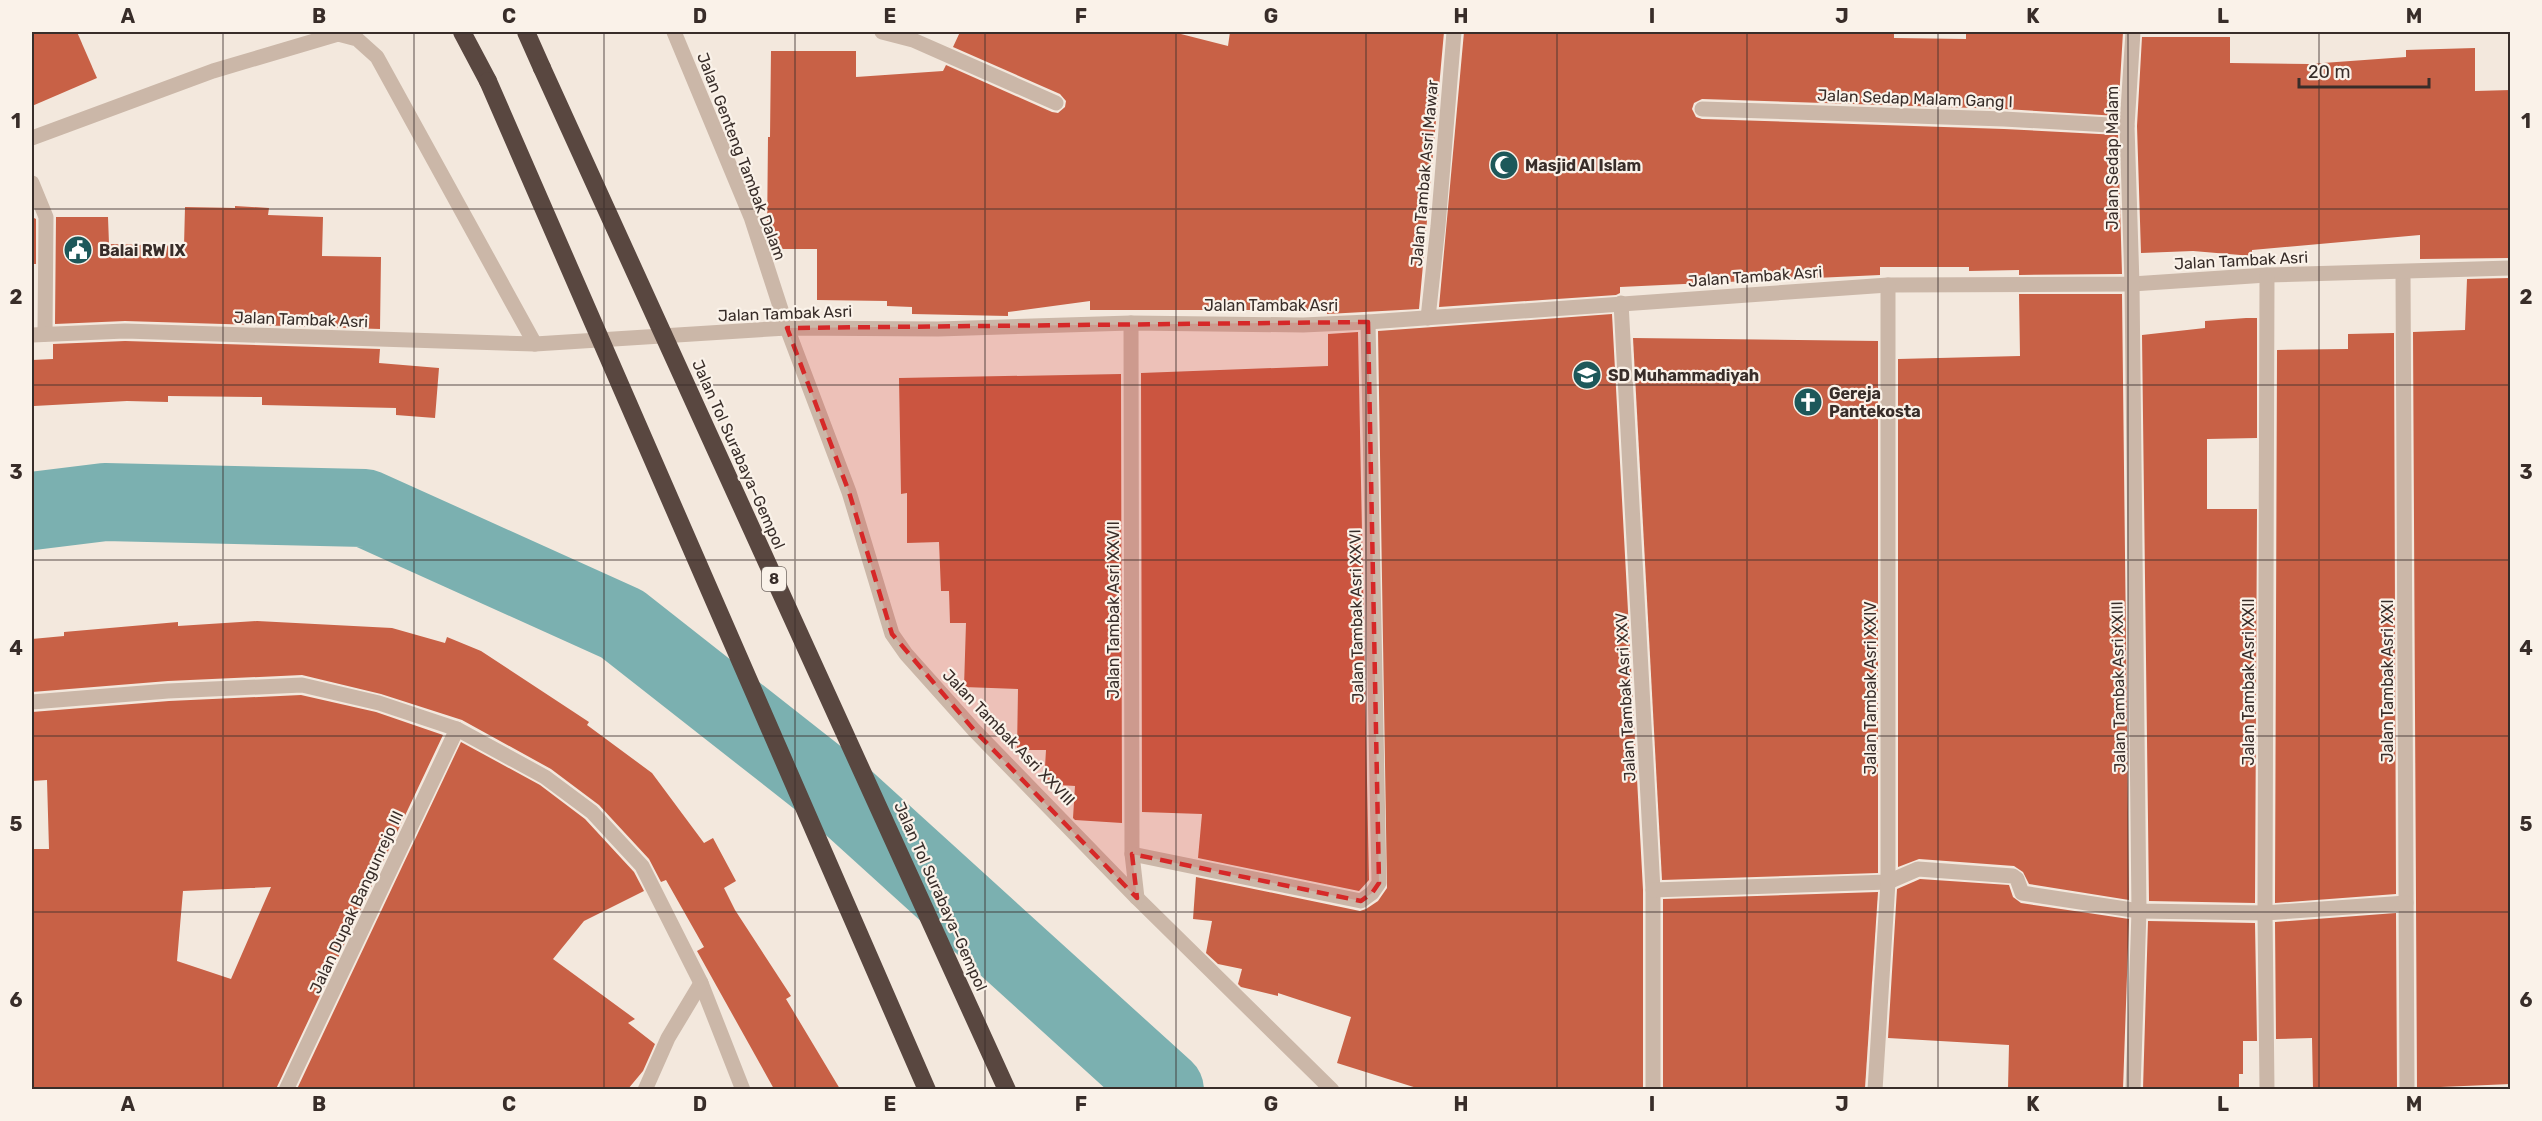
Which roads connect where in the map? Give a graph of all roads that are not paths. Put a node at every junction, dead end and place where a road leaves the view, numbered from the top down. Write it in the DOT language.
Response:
graph roads {
  1 [pos="462,32"];
  2 [pos="526,32"];
  3 [pos="674,32"];
  4 [pos="882,32"];
  5 [pos="1454,32"];
  6 [pos="2133,32"];
  7 [pos="1056,103"];
  8 [pos="1702,109"];
  9 [pos="2127,126"];
  10 [pos="32,138"];
  11 [pos="32,183"];
  12 [pos="2511,268"];
  13 [pos="2403,273"];
  14 [pos="2267,275"];
  15 [pos="2132,284"];
  16 [pos="1888,285"];
  17 [pos="1622,303"];
  18 [pos="1428,318"];
  19 [pos="1368,322"];
  20 [pos="1131,323"];
  21 [pos="787,328"];
  22 [pos="38,334"];
  23 [pos="535,344"];
  24 [pos="32,702"];
  25 [pos="458,729"];
  26 [pos="1132,854"];
  27 [pos="1888,882"];
  28 [pos="1653,890"];
  29 [pos="1137,898"];
  30 [pos="2406,903"];
  31 [pos="2139,911"];
  32 [pos="2265,913"];
  33 [pos="701,983"];
  34 [pos="286,1089"];
  35 [pos="645,1089"];
  36 [pos="743,1089"];
  37 [pos="927,1089"];
  38 [pos="1007,1089"];
  39 [pos="1332,1089"];
  40 [pos="1653,1089"];
  41 [pos="1875,1089"];
  42 [pos="2133,1089"];
  43 [pos="2267,1089"];
  44 [pos="2407,1089"];
  1 -- 37 [label="highway, bridge"];
  2 -- 38 [label="highway, Jalan Tol Surabaya–Gempol / 8, bridge"];
  3 -- 21 [label="street, Jalan Genteng Tambak Dalam"];
  4 -- 7 [label="street"];
  5 -- 18 [label="street, Jalan Tambak Asri Mawar"];
  6 -- 9 [label="street, Jalan Sedap Malam"];
  8 -- 9 [label="street, Jalan Sedap Malam Gang I"];
  9 -- 15 [label="street, Jalan Sedap Malam"];
  10 -- 23 [label="street"];
  11 -- 22 [label="street"];
  12 -- 13 [label="street, Jalan Tambak Asri"];
  13 -- 14 [label="street, Jalan Tambak Asri"];
  13 -- 30 [label="street, Jalan Tambak Asri XXI"];
  14 -- 15 [label="street, Jalan Tambak Asri"];
  14 -- 32 [label="street, Jalan Tambak Asri XXII"];
  15 -- 16 [label="street, Jalan Tambak Asri"];
  15 -- 31 [label="street, Jalan Tambak Asri XXIII"];
  16 -- 17 [label="street, Jalan Tambak Asri"];
  16 -- 27 [label="street, Jalan Tambak Asri XXIV"];
  17 -- 18 [label="street, Jalan Tambak Asri"];
  17 -- 28 [label="street, Jalan Tambak Asri XXV"];
  18 -- 19 [label="street, Jalan Tambak Asri"];
  19 -- 20 [label="street, Jalan Tambak Asri"];
  19 -- 26 [label="street, Jalan Tambak Asri XXVI"];
  20 -- 21 [label="street, Jalan Tambak Asri"];
  20 -- 26 [label="street, Jalan Tambak Asri XXVII"];
  21 -- 23 [label="street, Jalan Tambak Asri"];
  21 -- 29 [label="street, Jalan Tambak Asri XXVIII"];
  22 -- 23 [label="street, Jalan Tambak Asri"];
  24 -- 25 [label="street"];
  25 -- 33 [label="street"];
  25 -- 34 [label="street, Jalan Dupak Bangunrejo III"];
  26 -- 29 [label="street, Jalan Tambak Asri XXVII"];
  27 -- 28 [label="street"];
  27 -- 31 [label="street"];
  27 -- 41 [label="street, Jalan Tambak Asri XXIV"];
  28 -- 40 [label="street, Jalan Tambak Asri XXV"];
  29 -- 39 [label="street, Jalan Tambak Asri XXVIII"];
  30 -- 32 [label="street"];
  30 -- 44 [label="street, Jalan Tambak Asri XXI"];
  31 -- 32 [label="street"];
  31 -- 42 [label="street, Jalan Tambak Asri XXIII"];
  32 -- 43 [label="street, Jalan Tambak Asri XXII"];
  33 -- 35 [label="street"];
  33 -- 36 [label="street"];
}
